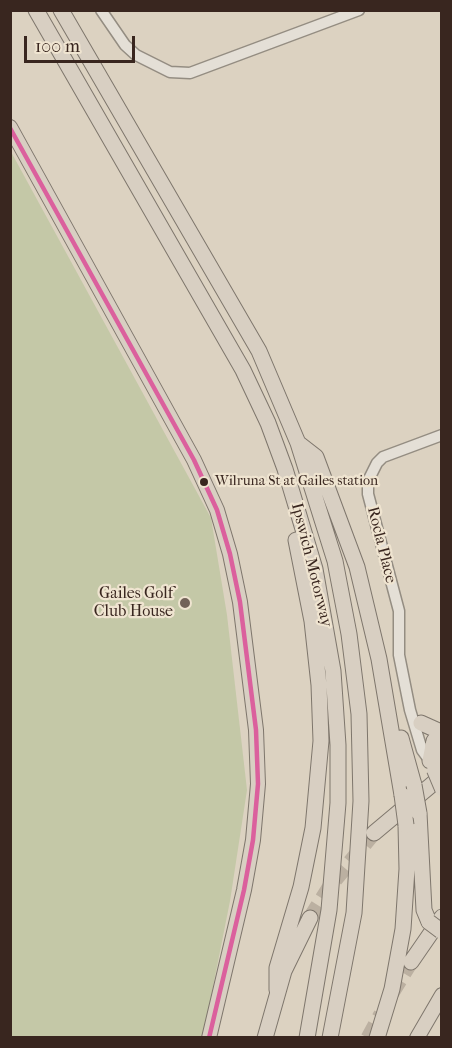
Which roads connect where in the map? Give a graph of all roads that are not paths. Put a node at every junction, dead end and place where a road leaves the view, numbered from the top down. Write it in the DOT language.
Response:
graph roads {
  1 [pos="36,10"];
  2 [pos="62,10"];
  3 [pos="101,10"];
  4 [pos="359,10"];
  5 [pos="10,127"];
  6 [pos="268,423"];
  7 [pos="441,435"];
  8 [pos="298,443"];
  9 [pos="409,699"];
  10 [pos="421,723"];
  11 [pos="441,731"];
  12 [pos="436,764"];
  13 [pos="441,789"];
  14 [pos="408,790"];
  15 [pos="374,833"];
  16 [pos="310,918"];
  17 [pos="435,920"];
  18 [pos="441,931"];
  19 [pos="411,962"];
  20 [pos="277,990"];
  21 [pos="441,995"];
  22 [pos="441,1011"];
  23 [pos="209,1038"];
  24 [pos="265,1038"];
  25 [pos="308,1038"];
  26 [pos="330,1038"];
  27 [pos="377,1038"];
  28 [pos="417,1038"];
  29 [pos="427,1038"];
  1 -- 6 [label="highway, Ipswich Motorway"];
  2 -- 8 [label="highway, Ipswich Motorway"];
  3 -- 4 [label="street"];
  5 -- 23 [label="main road"];
  6 -- 20 [label="highway"];
  6 -- 25 [label="highway, Ipswich Motorway"];
  7 -- 9 [label="street, Rocla Place"];
  8 -- 14 [label="highway"];
  8 -- 26 [label="highway, Ipswich Motorway"];
  9 -- 10 [label="street, Rocla Place"];
  9 -- 12 [label="street, Rocla Place"];
  10 -- 11 [label="highway"];
  10 -- 12 [label="street, Rocla Place"];
  11 -- 12 [label="highway"];
  12 -- 13 [label="main road, bridge"];
  12 -- 15 [label="highway"];
  14 -- 17 [label="highway, bridge"];
  14 -- 27 [label="highway, bridge"];
  16 -- 20 [label="highway"];
  17 -- 18 [label="highway, bridge"];
  17 -- 19 [label="highway"];
  20 -- 24 [label="highway"];
  21 -- 28 [label="main road"];
  22 -- 29 [label="main road"];
}
